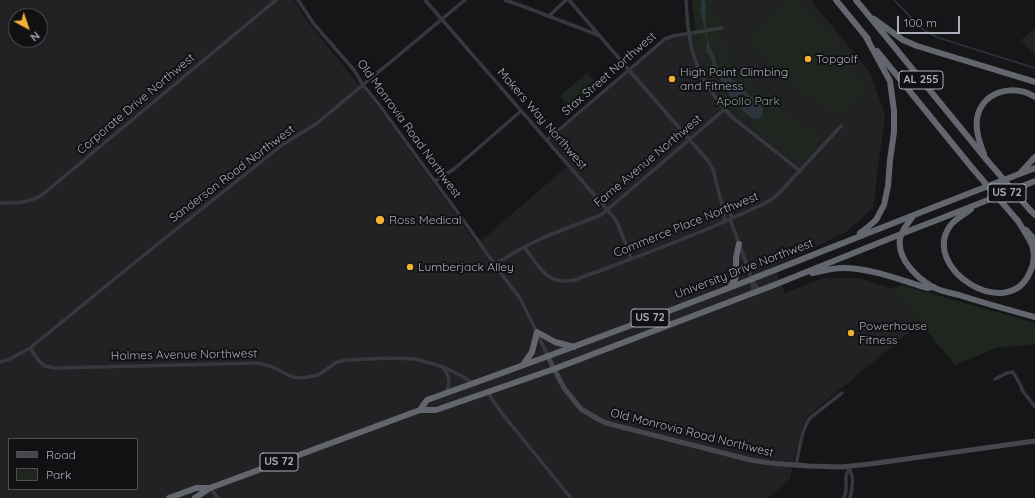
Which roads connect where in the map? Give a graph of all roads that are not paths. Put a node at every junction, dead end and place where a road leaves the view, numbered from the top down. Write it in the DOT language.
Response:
graph roads {
  1 [pos="276,0"];
  2 [pos="298,0"];
  3 [pos="425,0"];
  4 [pos="465,0"];
  5 [pos="505,0"];
  6 [pos="566,0"];
  7 [pos="570,0"];
  8 [pos="686,0"];
  9 [pos="836,0"];
  10 [pos="856,0"];
  11 [pos="868,14"];
  12 [pos="549,16"];
  13 [pos="442,19"];
  14 [pos="722,28"];
  15 [pos="688,33"];
  16 [pos="600,36"];
  17 [pos="866,37"];
  18 [pos="629,70"];
  19 [pos="1035,82"];
  20 [pos="364,84"];
  21 [pos="1035,97"];
  22 [pos="724,109"];
  23 [pos="521,111"];
  24 [pos="841,126"];
  25 [pos="547,140"];
  26 [pos="689,140"];
  27 [pos="1035,157"];
  28 [pos="986,159"];
  29 [pos="1035,168"];
  30 [pos="800,171"];
  31 [pos="1018,175"];
  32 [pos="1035,181"];
  33 [pos="435,182"];
  34 [pos="721,201"];
  35 [pos="0,203"];
  36 [pos="978,204"];
  37 [pos="607,210"];
  38 [pos="1033,212"];
  39 [pos="913,216"];
  40 [pos="731,219"];
  41 [pos="725,222"];
  42 [pos="1018,222"];
  43 [pos="901,234"];
  44 [pos="856,237"];
  45 [pos="1035,240"];
  46 [pos="739,244"];
  47 [pos="524,247"];
  48 [pos="631,259"];
  49 [pos="495,264"];
  50 [pos="797,276"];
  51 [pos="752,279"];
  52 [pos="730,287"];
  53 [pos="934,287"];
  54 [pos="756,292"];
  55 [pos="1035,317"];
  56 [pos="537,332"];
  57 [pos="574,347"];
  58 [pos="30,348"];
  59 [pos="548,357"];
  60 [pos="0,362"];
  61 [pos="522,366"];
  62 [pos="443,367"];
  63 [pos="554,369"];
  64 [pos="995,379"];
  65 [pos="474,383"];
  66 [pos="488,392"];
  67 [pos="842,393"];
  68 [pos="444,394"];
  69 [pos="1035,407"];
  70 [pos="420,410"];
  71 [pos="1035,441"];
  72 [pos="796,466"];
  73 [pos="848,468"];
  74 [pos="210,488"];
  75 [pos="169,498"];
  76 [pos="195,498"];
  77 [pos="218,498"];
  78 [pos="571,498"];
  79 [pos="844,498"];
  80 [pos="850,498"];
  1 -- 35 [label="street, Corporate Drive Northwest"];
  2 -- 20 [label="street, Old Monrovia Road Northwest"];
  3 -- 13 [label="street, Makers Way Northwest"];
  4 -- 13 [label="street, Sanderson Road Northwest"];
  5 -- 12 [label="street"];
  6 -- 12 [label="street"];
  7 -- 16 [label="street"];
  8 -- 15 [label="street"];
  9 -- 17 [label="highway, AL 255"];
  10 -- 11 [label="highway, AL 255"];
  11 -- 19 [label="highway"];
  11 -- 28 [label="highway, AL 255"];
  12 -- 16 [label="street"];
  13 -- 20 [label="street, Sanderson Road Northwest"];
  13 -- 23 [label="street, Makers Way Northwest"];
  14 -- 15 [label="street, Stax Street Northwest"];
  15 -- 18 [label="street, Stax Street Northwest"];
  15 -- 22 [label="street"];
  16 -- 18 [label="street"];
  17 -- 42 [label="highway, AL 255, bridge"];
  17 -- 44 [label="highway"];
  18 -- 25 [label="street, Stax Street Northwest"];
  18 -- 26 [label="street"];
  20 -- 33 [label="street, Old Monrovia Road Northwest"];
  20 -- 58 [label="street, Sanderson Road Northwest"];
  21 -- 28 [label="highway"];
  22 -- 26 [label="street, Fame Avenue Northwest"];
  22 -- 30 [label="street"];
  23 -- 25 [label="street, Makers Way Northwest"];
  23 -- 33 [label="street"];
  24 -- 30 [label="street, Commerce Place Northwest"];
  25 -- 37 [label="street, Makers Way Northwest"];
  26 -- 34 [label="street"];
  26 -- 37 [label="street, Fame Avenue Northwest"];
  27 -- 31 [label="highway"];
  28 -- 38 [label="highway, AL 255, bridge"];
  29 -- 31 [label="highway, University Drive Northwest / US 72"];
  30 -- 40 [label="street, Commerce Place Northwest"];
  31 -- 39 [label="highway, University Drive Northwest / US 72"];
  32 -- 36 [label="highway, University Drive Northwest / US 72"];
  33 -- 49 [label="street, Old Monrovia Road Northwest"];
  34 -- 40 [label="street"];
  34 -- 41 [label="street"];
  36 -- 42 [label="highway"];
  36 -- 43 [label="highway, University Drive Northwest / US 72"];
  37 -- 47 [label="street, Fame Avenue Northwest"];
  37 -- 48 [label="street, Makers Way Northwest"];
  39 -- 43 [label="highway"];
  39 -- 44 [label="highway, University Drive Northwest / US 72"];
  40 -- 41 [label="street, Commerce Place Northwest"];
  40 -- 46 [label="street"];
  41 -- 48 [label="street, Commerce Place Northwest"];
  42 -- 45 [label="highway, AL 255"];
  43 -- 50 [label="highway, University Drive Northwest / US 72"];
  43 -- 53 [label="highway"];
  44 -- 51 [label="highway, University Drive Northwest / US 72"];
  46 -- 51 [label="street"];
  46 -- 52 [label="highway"];
  47 -- 48 [label="street, Commerce Place Northwest"];
  47 -- 49 [label="street, Fame Avenue Northwest"];
  49 -- 56 [label="street, Old Monrovia Road Northwest"];
  50 -- 53 [label="highway"];
  50 -- 54 [label="highway, University Drive Northwest / US 72"];
  51 -- 52 [label="highway, University Drive Northwest / US 72"];
  51 -- 54 [label="street"];
  51 -- 54 [label="street"];
  52 -- 57 [label="highway, University Drive Northwest / US 72"];
  53 -- 55 [label="highway"];
  54 -- 63 [label="highway, University Drive Northwest / US 72"];
  56 -- 57 [label="highway"];
  56 -- 59 [label="street, Old Monrovia Road Northwest"];
  56 -- 61 [label="highway"];
  57 -- 59 [label="highway, University Drive Northwest / US 72"];
  58 -- 60 [label="street"];
  58 -- 62 [label="street, Holmes Avenue Northwest"];
  59 -- 61 [label="highway, University Drive Northwest / US 72"];
  59 -- 63 [label="street, Old Monrovia Road Northwest"];
  61 -- 65 [label="highway, University Drive Northwest / US 72"];
  62 -- 65 [label="street, Holmes Avenue Northwest"];
  62 -- 68 [label="street"];
  63 -- 66 [label="highway, University Drive Northwest / US 72"];
  63 -- 72 [label="street, Old Monrovia Road Northwest"];
  64 -- 69 [label="street"];
  65 -- 68 [label="highway, University Drive Northwest / US 72"];
  66 -- 70 [label="highway, University Drive Northwest / US 72"];
  66 -- 78 [label="street"];
  67 -- 72 [label="street"];
  68 -- 70 [label="highway, University Drive Northwest / US 72"];
  70 -- 74 [label="highway, University Drive Northwest / US 72"];
  71 -- 73 [label="street, Old Monrovia Road Northwest"];
  72 -- 73 [label="street, Old Monrovia Road Northwest"];
  73 -- 79 [label="street"];
  73 -- 80 [label="street"];
  74 -- 75 [label="highway, University Drive Northwest / US 72"];
  74 -- 76 [label="highway, University Drive Northwest / US 72"];
  74 -- 77 [label="street"];
}
